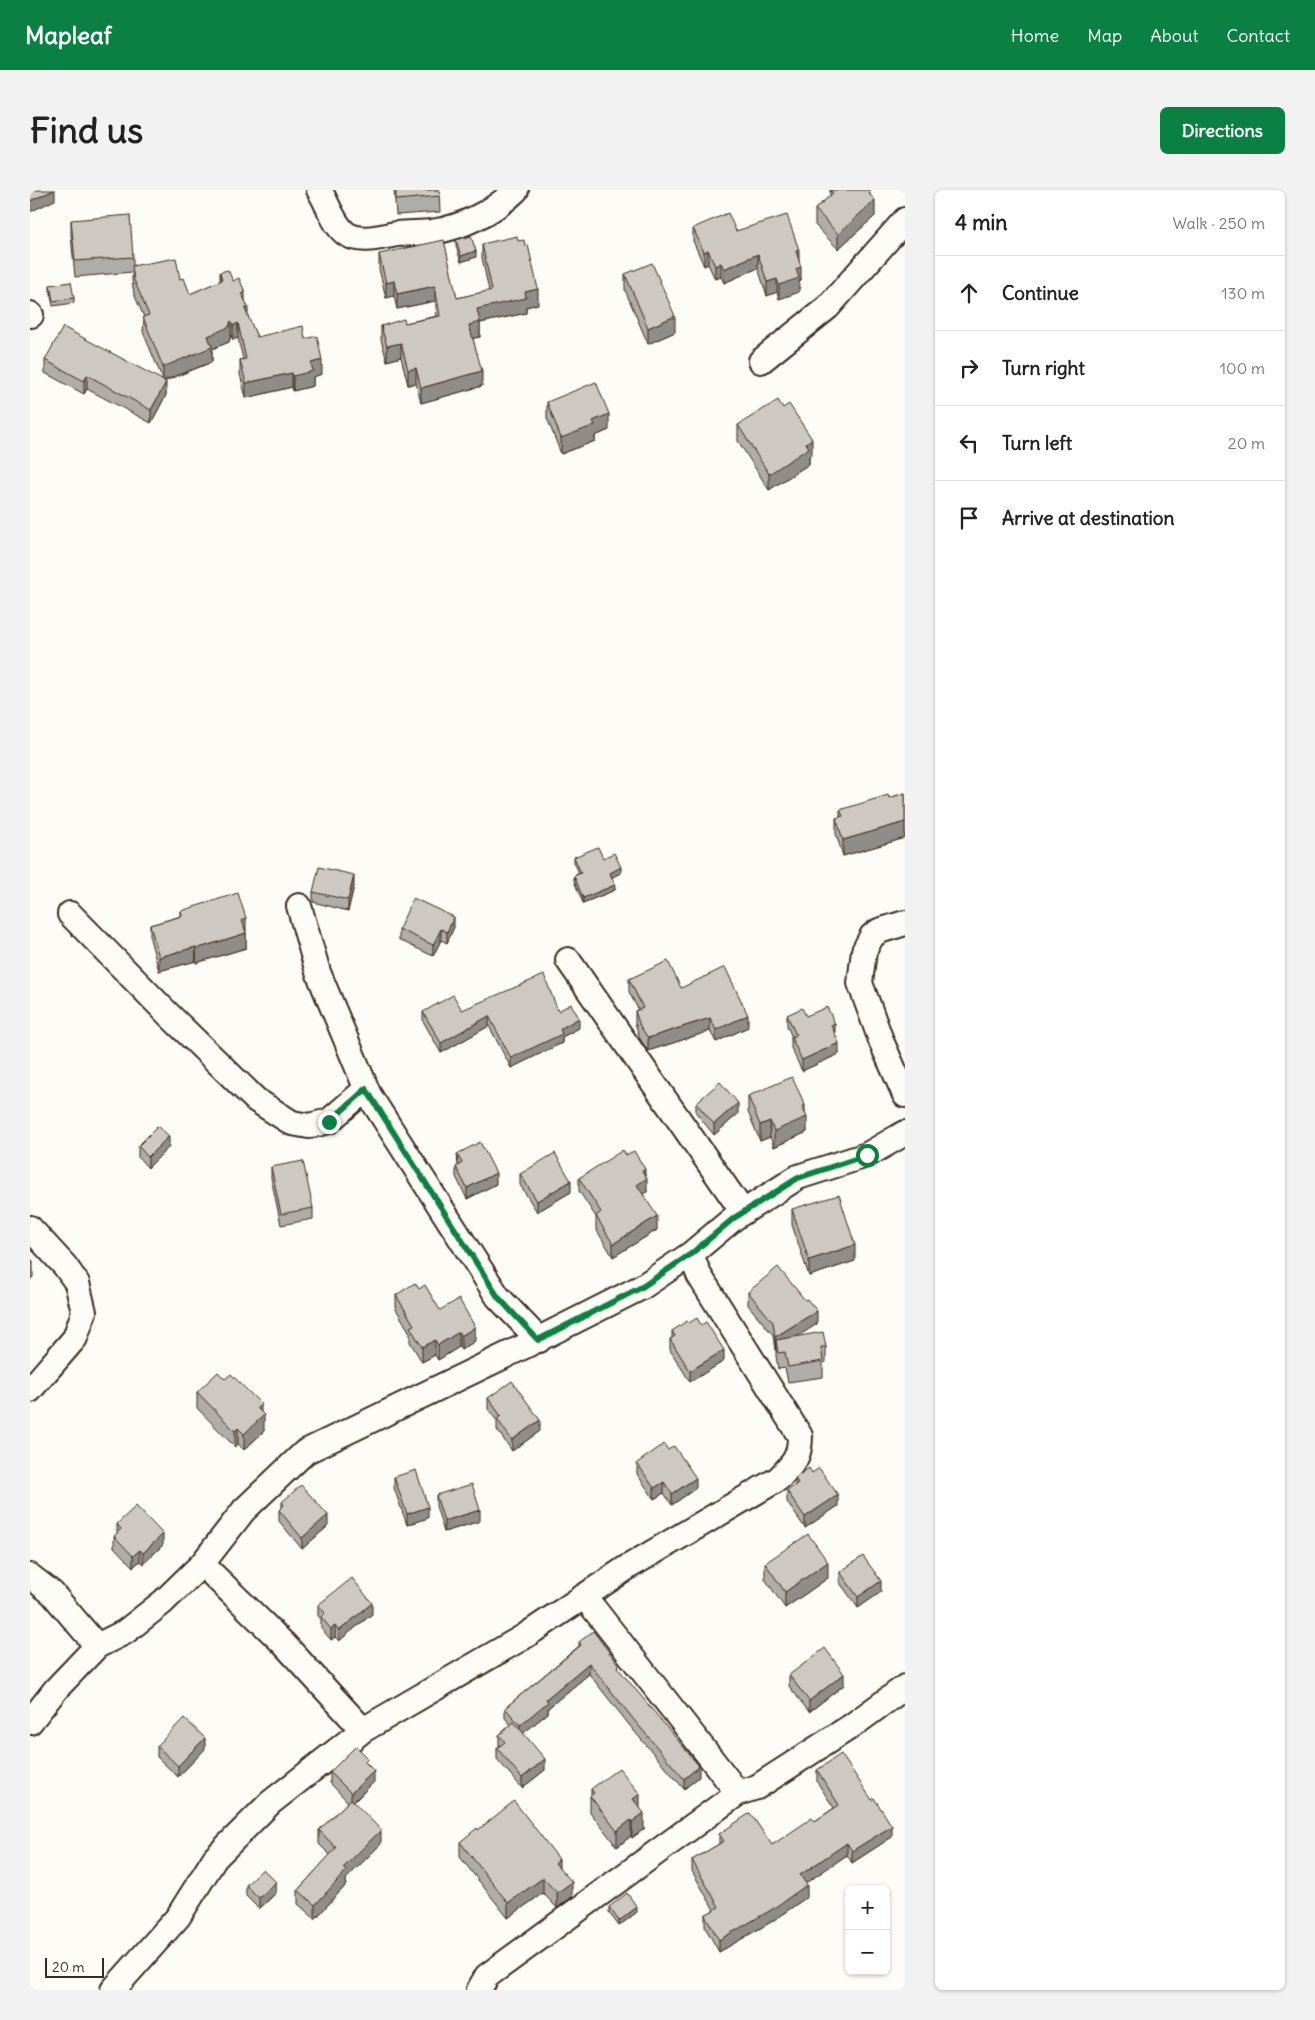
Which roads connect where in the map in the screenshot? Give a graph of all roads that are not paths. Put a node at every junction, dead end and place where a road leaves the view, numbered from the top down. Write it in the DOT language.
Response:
graph roads {
  1 [pos="319,190"];
  2 [pos="516,190"];
  3 [pos="905,220"];
  4 [pos="761,361"];
  5 [pos="298,906"];
  6 [pos="70,914"];
  7 [pos="905,923"];
  8 [pos="568,960"];
  9 [pos="366,1089"];
  10 [pos="905,1095"];
  11 [pos="905,1132"];
  12 [pos="743,1212"];
  13 [pos="30,1228"];
  14 [pos="691,1254"];
  15 [pos="538,1340"];
  16 [pos="30,1390"];
  17 [pos="202,1564"];
  18 [pos="30,1576"];
  19 [pos="584,1596"];
  20 [pos="97,1646"];
  21 [pos="905,1687"];
  22 [pos="30,1722"];
  23 [pos="363,1730"];
  24 [pos="738,1794"];
  25 [pos="113,1990"];
  26 [pos="479,1990"];
  1 -- 2 [label="street"];
  3 -- 4 [label="street"];
  5 -- 9 [label="street"];
  6 -- 9 [label="street"];
  7 -- 10 [label="street"];
  8 -- 12 [label="street"];
  9 -- 15 [label="street"];
  11 -- 12 [label="street"];
  12 -- 14 [label="street"];
  13 -- 16 [label="street"];
  14 -- 15 [label="street"];
  14 -- 19 [label="street"];
  15 -- 17 [label="street"];
  17 -- 20 [label="street"];
  17 -- 23 [label="street"];
  18 -- 20 [label="street"];
  19 -- 23 [label="street"];
  19 -- 24 [label="street"];
  20 -- 22 [label="street"];
  21 -- 24 [label="street"];
  23 -- 25 [label="street"];
  24 -- 26 [label="street"];
}
